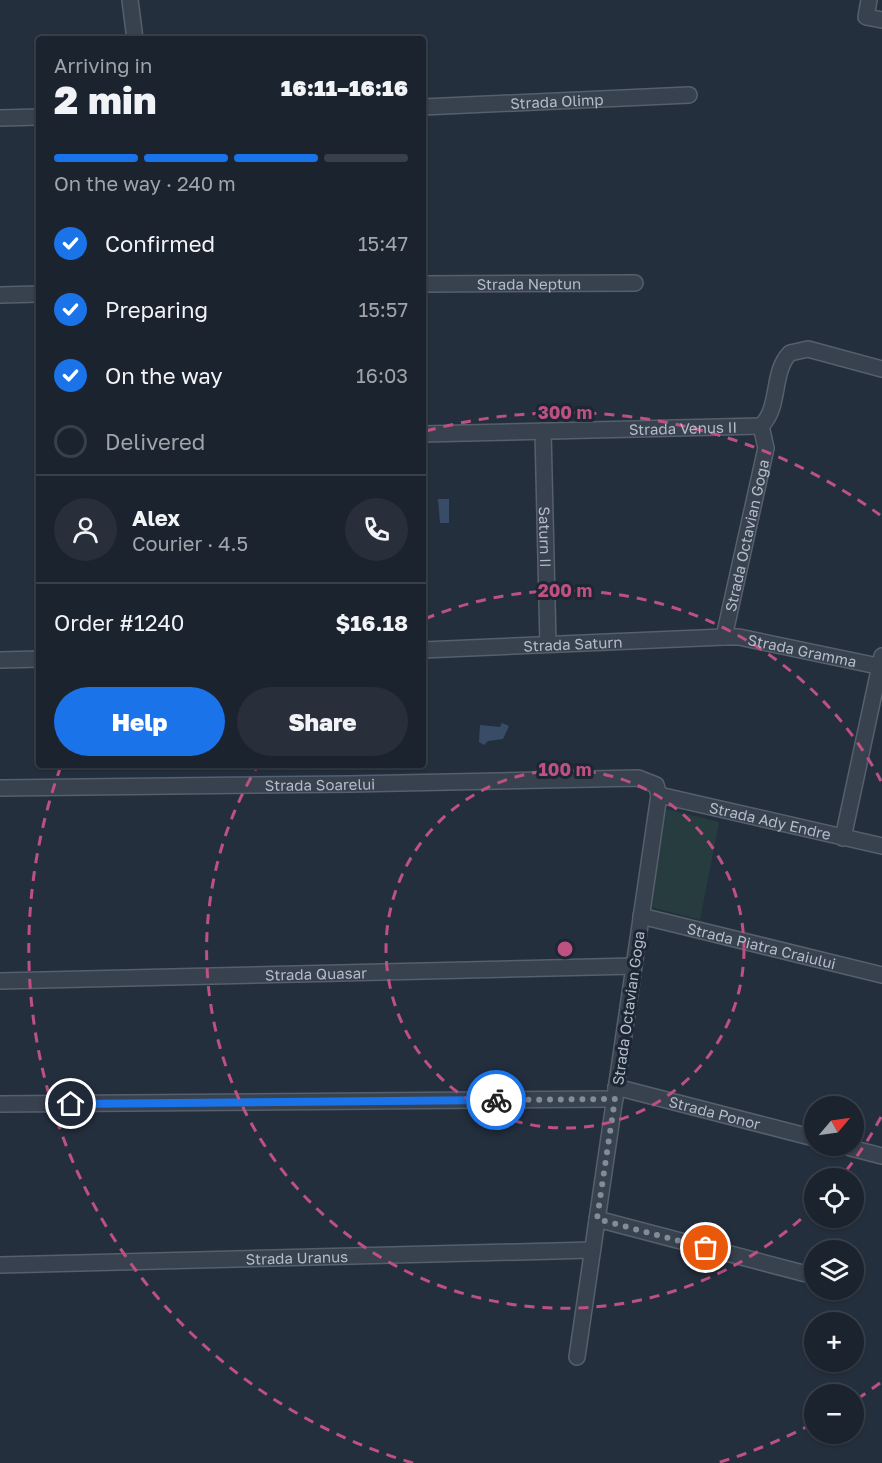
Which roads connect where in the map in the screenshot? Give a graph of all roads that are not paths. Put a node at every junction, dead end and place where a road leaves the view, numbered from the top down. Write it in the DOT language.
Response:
graph roads {
  1 [pos="130,0"];
  2 [pos="869,0"];
  3 [pos="882,20"];
  4 [pos="135,36"];
  5 [pos="688,95"];
  6 [pos="426,107"];
  7 [pos="36,117"];
  8 [pos="0,118"];
  9 [pos="635,283"];
  10 [pos="426,284"];
  11 [pos="36,294"];
  12 [pos="0,295"];
  13 [pos="882,369"];
  14 [pos="761,426"];
  15 [pos="543,430"];
  16 [pos="426,434"];
  17 [pos="724,636"];
  18 [pos="548,644"];
  19 [pos="426,650"];
  20 [pos="36,659"];
  21 [pos="0,660"];
  22 [pos="881,663"];
  23 [pos="0,788"];
  24 [pos="658,795"];
  25 [pos="843,838"];
  26 [pos="882,846"];
  27 [pos="641,916"];
  28 [pos="634,966"];
  29 [pos="882,975"];
  30 [pos="0,981"];
  31 [pos="615,1093"];
  32 [pos="0,1104"];
  33 [pos="804,1136"];
  34 [pos="864,1151"];
  35 [pos="882,1156"];
  36 [pos="597,1219"];
  37 [pos="592,1250"];
  38 [pos="0,1265"];
  39 [pos="804,1273"];
  40 [pos="577,1356"];
  1 -- 4 [label="street"];
  2 -- 3 [label="street"];
  5 -- 6 [label="street, Strada Olimp"];
  7 -- 8 [label="street"];
  9 -- 10 [label="street, Strada Neptun"];
  11 -- 12 [label="street"];
  13 -- 14 [label="street"];
  14 -- 15 [label="street, Strada Venus II"];
  14 -- 17 [label="street, Strada Octavian Goga"];
  15 -- 16 [label="street, Strada Venus II"];
  15 -- 18 [label="street, Saturn II"];
  17 -- 18 [label="street, Strada Saturn"];
  17 -- 22 [label="street, Strada Gramma"];
  18 -- 19 [label="street, Strada Saturn"];
  20 -- 21 [label="street"];
  22 -- 25 [label="street, Strada Gramma"];
  23 -- 24 [label="street, Strada Soarelui"];
  24 -- 25 [label="street, Strada Ady Endre"];
  24 -- 27 [label="street, Strada Octavian Goga"];
  25 -- 26 [label="street, Strada Ady Endre"];
  27 -- 28 [label="street, Strada Octavian Goga"];
  27 -- 29 [label="street, Strada Piatra Craiului"];
  28 -- 30 [label="street, Strada Quasar"];
  28 -- 31 [label="street, Strada Octavian Goga"];
  31 -- 32 [label="street, Strada Ponor"];
  31 -- 33 [label="street, Strada Ponor"];
  31 -- 36 [label="street, Strada Octavian Goga"];
  34 -- 35 [label="street"];
  36 -- 37 [label="street, Strada Octavian Goga"];
  36 -- 39 [label="street"];
  37 -- 38 [label="street, Strada Uranus"];
  37 -- 40 [label="street, Strada Octavian Goga"];
}
